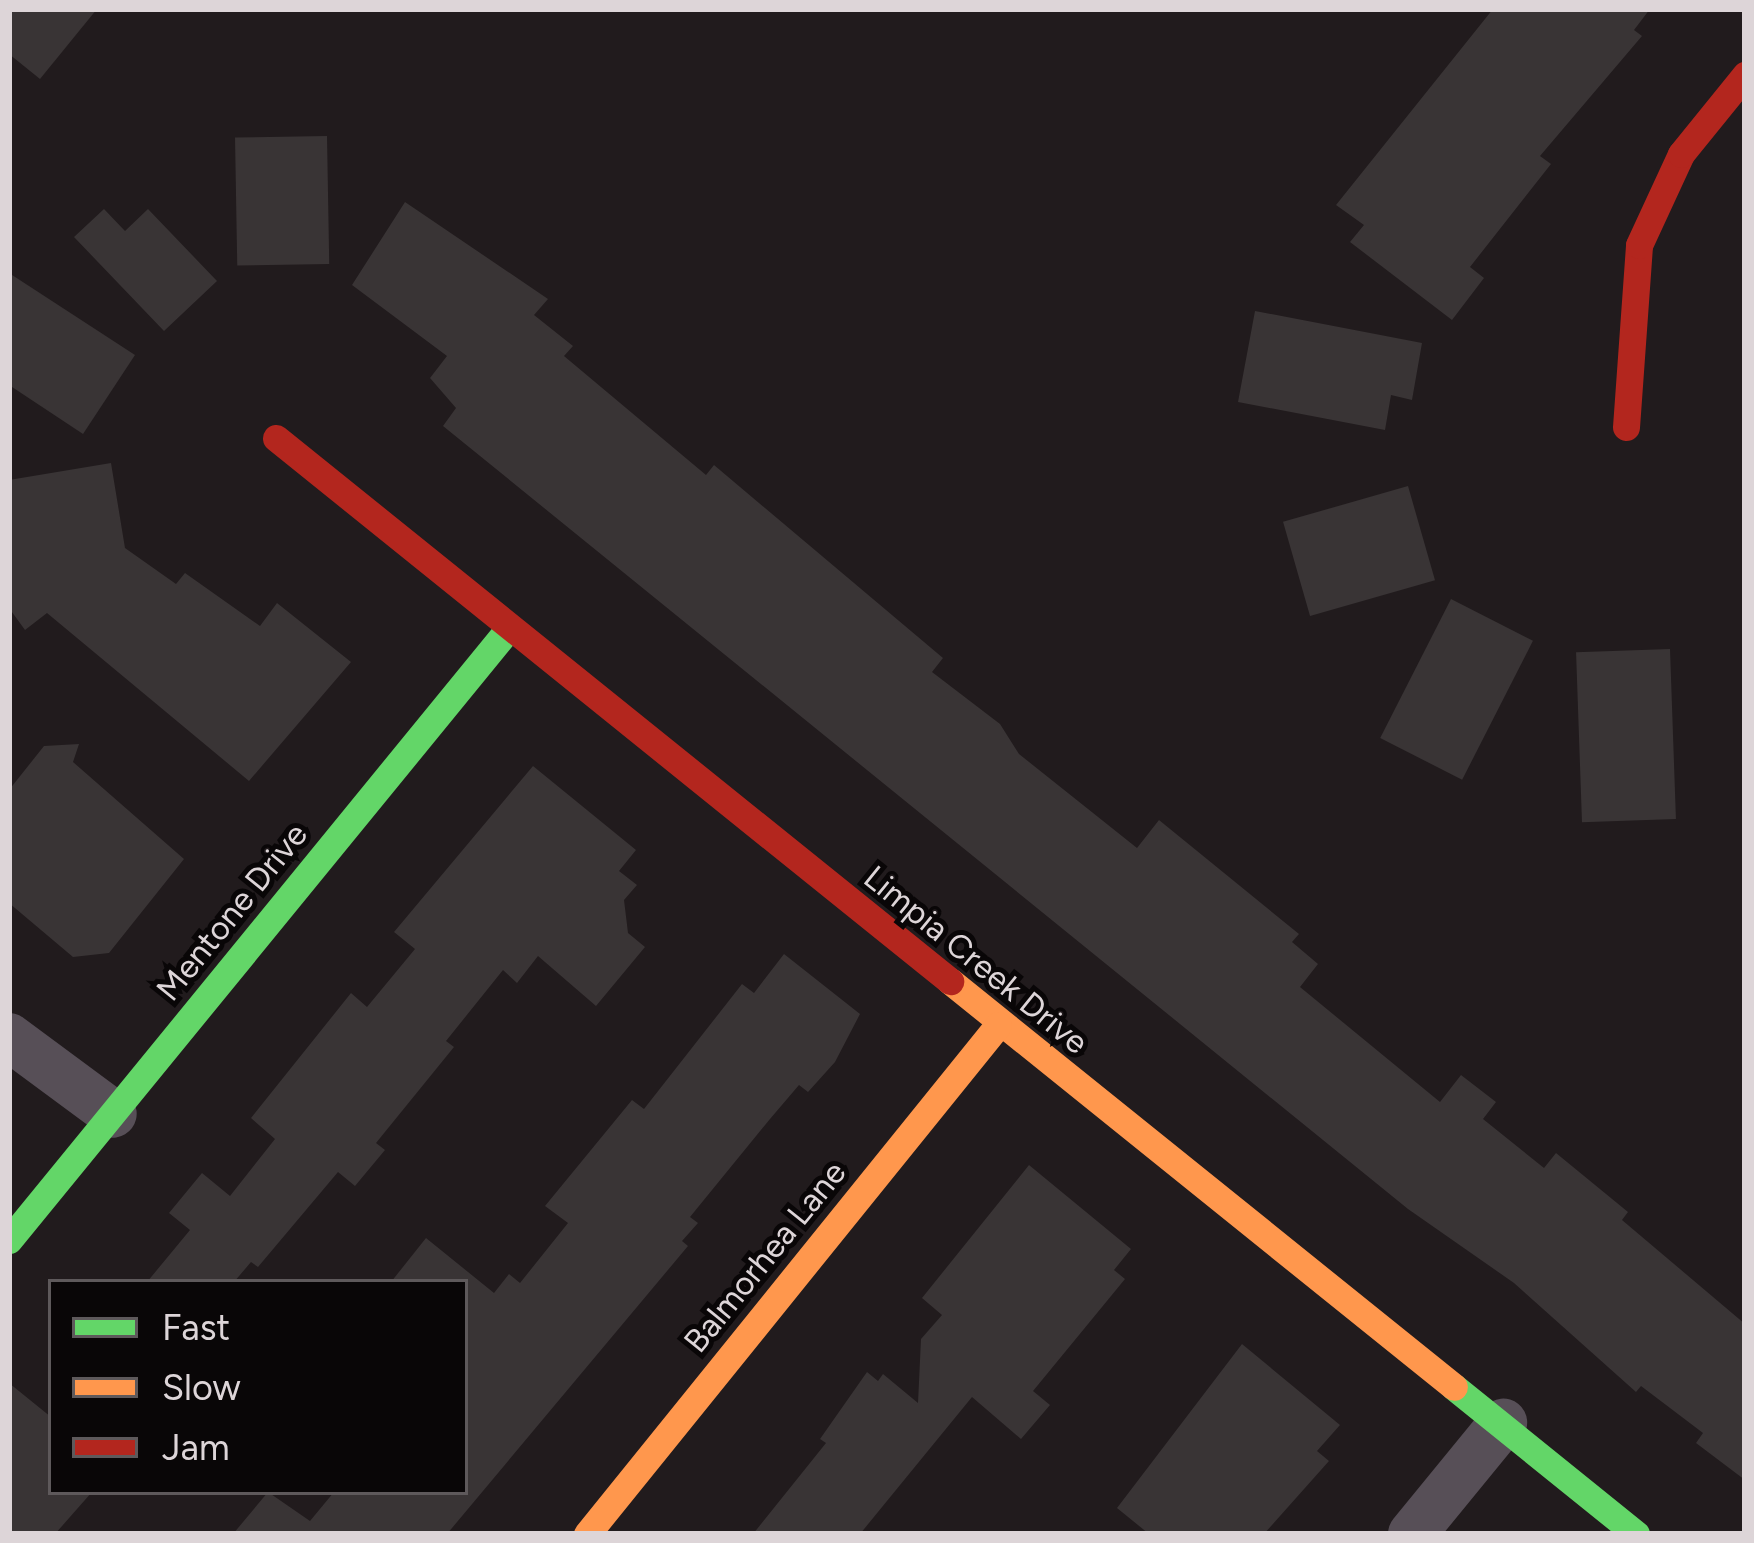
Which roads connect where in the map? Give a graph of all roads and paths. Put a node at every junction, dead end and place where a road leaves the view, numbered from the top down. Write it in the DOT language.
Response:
graph roads {
  1 [pos="1745,75"];
  2 [pos="1626,427"];
  3 [pos="276,438"];
  4 [pos="509,628"];
  5 [pos="998,1025"];
  6 [pos="9,1037"];
  7 [pos="113,1114"];
  8 [pos="9,1240"];
  9 [pos="1503,1423"];
  10 [pos="587,1534"];
  11 [pos="1412,1534"];
  12 [pos="1636,1534"];
  1 -- 2 [label="street"];
  3 -- 4 [label="street, Limpia Creek Drive"];
  4 -- 5 [label="street, Limpia Creek Drive"];
  4 -- 7 [label="street, Mentone Drive"];
  5 -- 9 [label="street, Limpia Creek Drive"];
  5 -- 10 [label="street, Balmorhea Lane"];
  6 -- 7 [label="street"];
  7 -- 8 [label="street, Mentone Drive"];
  9 -- 11 [label="street"];
  9 -- 12 [label="street, Limpia Creek Drive"];
}
